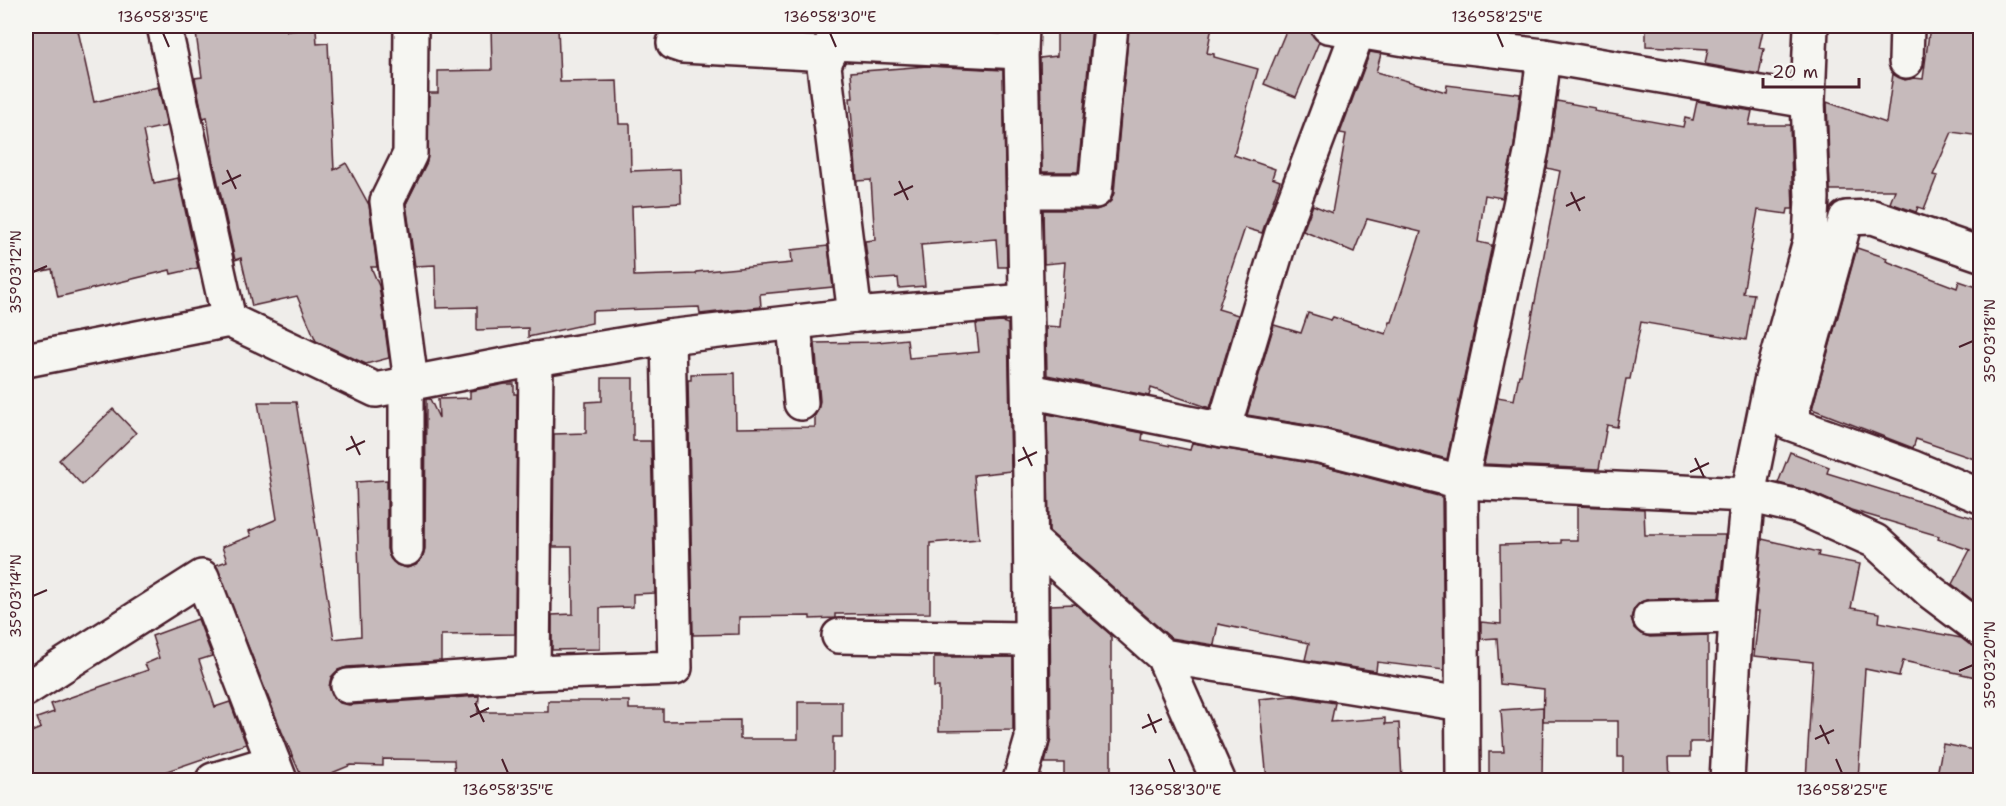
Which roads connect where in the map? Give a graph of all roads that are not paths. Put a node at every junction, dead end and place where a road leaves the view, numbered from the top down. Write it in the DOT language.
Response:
graph roads {
  1 [pos="164,26"];
  2 [pos="411,26"];
  3 [pos="1111,26"];
  4 [pos="1811,26"];
  5 [pos="1907,26"];
  6 [pos="1343,28"];
  7 [pos="1418,34"];
  8 [pos="1022,39"];
  9 [pos="833,41"];
  10 [pos="674,43"];
  11 [pos="1544,56"];
  12 [pos="1905,61"];
  13 [pos="1808,102"];
  14 [pos="1024,191"];
  15 [pos="1980,254"];
  16 [pos="1026,301"];
  17 [pos="855,315"];
  18 [pos="229,320"];
  19 [pos="794,323"];
  20 [pos="668,337"];
  21 [pos="536,359"];
  22 [pos="26,360"];
  23 [pos="408,383"];
  24 [pos="1029,391"];
  25 [pos="801,403"];
  26 [pos="1223,430"];
  27 [pos="1461,482"];
  28 [pos="1748,495"];
  29 [pos="1980,496"];
  30 [pos="1031,540"];
  31 [pos="406,549"];
  32 [pos="1736,616"];
  33 [pos="1650,618"];
  34 [pos="1980,629"];
  35 [pos="840,636"];
  36 [pos="1032,639"];
  37 [pos="1163,656"];
  38 [pos="533,673"];
  39 [pos="348,686"];
  40 [pos="26,689"];
  41 [pos="1462,704"];
  42 [pos="276,771"];
  43 [pos="213,780"];
  44 [pos="1020,780"];
  45 [pos="1218,780"];
  46 [pos="1463,780"];
  47 [pos="1726,780"];
  1 -- 18 [label="street"];
  2 -- 23 [label="street"];
  3 -- 14 [label="street"];
  4 -- 13 [label="street"];
  5 -- 12 [label="street"];
  6 -- 7 [label="street"];
  6 -- 26 [label="street"];
  7 -- 11 [label="street"];
  8 -- 9 [label="street"];
  8 -- 14 [label="street"];
  9 -- 10 [label="street"];
  9 -- 17 [label="street"];
  11 -- 13 [label="street"];
  11 -- 27 [label="street"];
  13 -- 28 [label="street"];
  14 -- 16 [label="street"];
  15 -- 29 [label="street"];
  16 -- 17 [label="street"];
  16 -- 24 [label="street"];
  17 -- 19 [label="street"];
  18 -- 22 [label="street"];
  18 -- 23 [label="street"];
  19 -- 20 [label="street"];
  19 -- 25 [label="street"];
  20 -- 21 [label="street"];
  20 -- 38 [label="street"];
  21 -- 23 [label="street"];
  21 -- 38 [label="street"];
  23 -- 31 [label="street"];
  24 -- 26 [label="street"];
  24 -- 30 [label="street"];
  26 -- 27 [label="street"];
  27 -- 28 [label="street"];
  27 -- 41 [label="street"];
  28 -- 32 [label="street"];
  28 -- 34 [label="street"];
  30 -- 36 [label="street"];
  30 -- 37 [label="street"];
  32 -- 33 [label="street"];
  32 -- 47 [label="street"];
  35 -- 36 [label="street"];
  36 -- 44 [label="street"];
  37 -- 41 [label="street"];
  37 -- 45 [label="street"];
  38 -- 39 [label="street"];
  40 -- 42 [label="street"];
  41 -- 46 [label="street"];
  42 -- 43 [label="street"];
}
